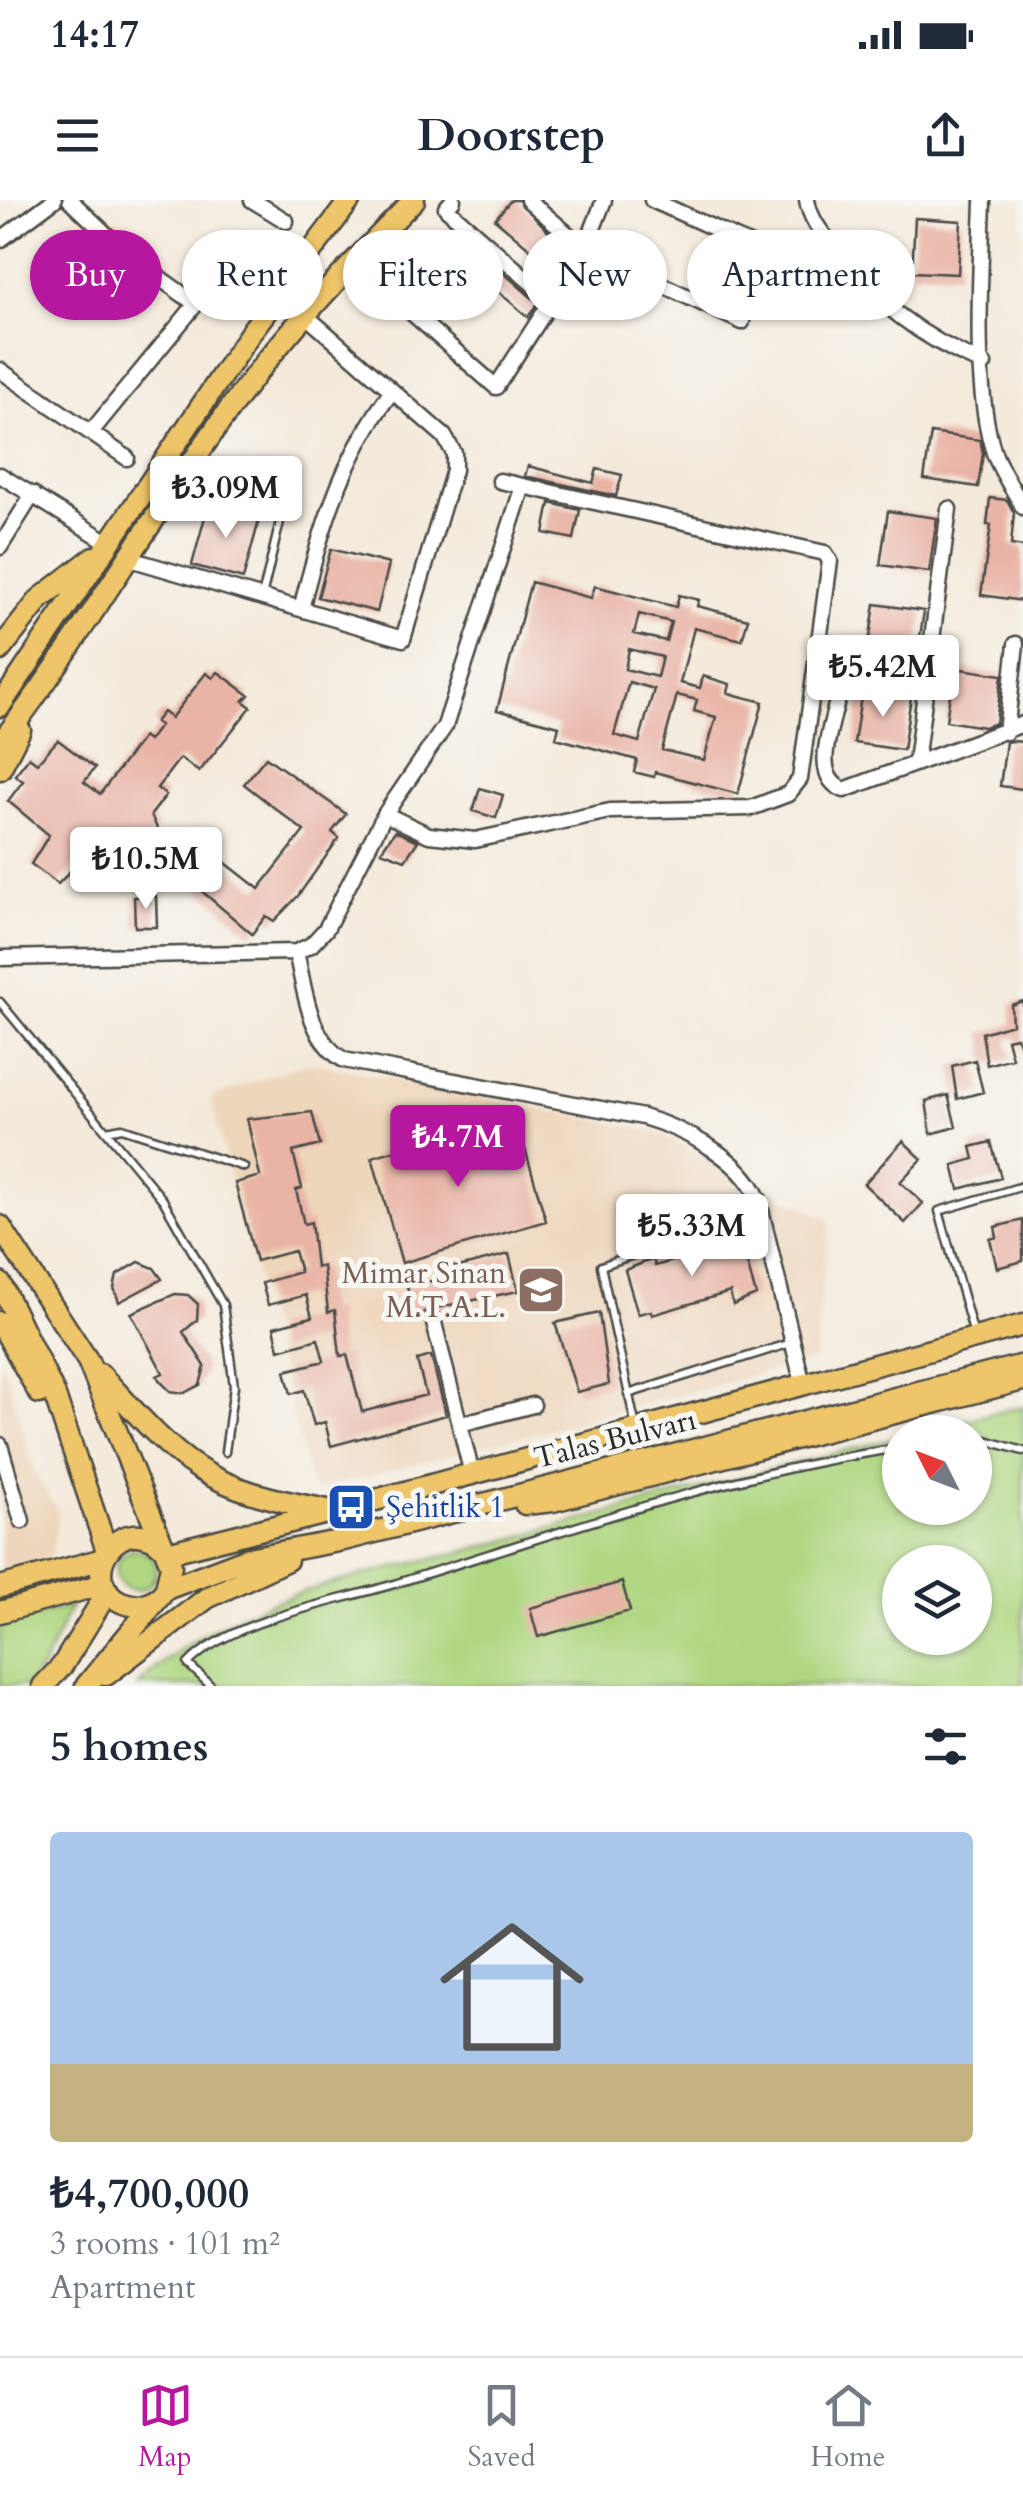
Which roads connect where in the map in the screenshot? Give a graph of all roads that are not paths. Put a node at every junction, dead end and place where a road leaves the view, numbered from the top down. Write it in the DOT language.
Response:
graph roads {
  1 [pos="54,200"];
  2 [pos="70,200"];
  3 [pos="252,200"];
  4 [pos="350,200"];
  5 [pos="414,200"];
  6 [pos="453,200"];
  7 [pos="528,200"];
  8 [pos="604,200"];
  9 [pos="652,200"];
  10 [pos="807,200"];
  11 [pos="983,200"];
  12 [pos="286,222"];
  13 [pos="563,230"];
  14 [pos="592,230"];
  15 [pos="718,230"];
  16 [pos="0,240"];
  17 [pos="523,275"];
  18 [pos="667,287"];
  19 [pos="323,295"];
  20 [pos="300,320"];
  21 [pos="310,320"];
  22 [pos="421,320"];
  23 [pos="539,320"];
  24 [pos="742,322"];
  25 [pos="984,364"];
  26 [pos="0,370"];
  27 [pos="392,390"];
  28 [pos="90,432"];
  29 [pos="127,458"];
  30 [pos="0,475"];
  31 [pos="214,481"];
  32 [pos="500,481"];
  33 [pos="523,486"];
  34 [pos="33,494"];
  35 [pos="1023,507"];
  36 [pos="949,509"];
  37 [pos="112,544"];
  38 [pos="0,547"];
  39 [pos="130,559"];
  40 [pos="262,598"];
  41 [pos="300,609"];
  42 [pos="1016,644"];
  43 [pos="0,650"];
  44 [pos="37,695"];
  45 [pos="836,700"];
  46 [pos="0,706"];
  47 [pos="1023,724"];
  48 [pos="1006,732"];
  49 [pos="0,744"];
  50 [pos="916,762"];
  51 [pos="0,768"];
  52 [pos="386,814"];
  53 [pos="296,952"];
  54 [pos="0,958"];
  55 [pos="0,1002"];
  56 [pos="106,1131"];
  57 [pos="244,1167"];
  58 [pos="1023,1186"];
  59 [pos="737,1219"];
  60 [pos="0,1226"];
  61 [pos="0,1283"];
  62 [pos="433,1319"];
  63 [pos="0,1322"];
  64 [pos="1023,1325"];
  65 [pos="975,1336"];
  66 [pos="793,1343"];
  67 [pos="88,1361"];
  68 [pos="1023,1366"];
  69 [pos="1023,1380"];
  70 [pos="803,1385"];
  71 [pos="628,1394"];
  72 [pos="533,1405"];
  73 [pos="460,1424"];
  74 [pos="636,1430"];
  75 [pos="992,1442"];
  76 [pos="0,1446"];
  77 [pos="882,1451"];
  78 [pos="1023,1451"];
  79 [pos="225,1452"];
  80 [pos="78,1465"];
  81 [pos="472,1474"];
  82 [pos="335,1511"];
  83 [pos="459,1511"];
  84 [pos="22,1522"];
  85 [pos="334,1542"];
  86 [pos="166,1551"];
  87 [pos="105,1555"];
  88 [pos="0,1587"];
  89 [pos="106,1587"];
  90 [pos="163,1593"];
  91 [pos="0,1612"];
  92 [pos="43,1686"];
  93 [pos="90,1686"];
  94 [pos="212,1686"];
  1 -- 16 [label="street"];
  2 -- 28 [label="street"];
  3 -- 12 [label="street"];
  4 -- 37 [label="main road"];
  5 -- 19 [label="main road"];
  6 -- 17 [label="street"];
  7 -- 13 [label="street"];
  8 -- 14 [label="street"];
  9 -- 15 [label="street"];
  10 -- 25 [label="street"];
  11 -- 25 [label="street"];
  18 -- 24 [label="street"];
  20 -- 39 [label="main road"];
  21 -- 27 [label="street"];
  22 -- 23 [label="street"];
  25 -- 35 [label="street"];
  26 -- 28 [label="street"];
  27 -- 41 [label="street"];
  27 -- 41 [label="street"];
  28 -- 29 [label="street"];
  30 -- 34 [label="street"];
  31 -- 40 [label="lane"];
  32 -- 33 [label="street"];
  33 -- 52 [label="street"];
  33 -- 52 [label="street"];
  34 -- 37 [label="street"];
  34 -- 38 [label="street"];
  36 -- 50 [label="street"];
  37 -- 43 [label="main road"];
  37 -- 46 [label="main road"];
  39 -- 40 [label="street"];
  39 -- 44 [label="main road"];
  40 -- 41 [label="street"];
  42 -- 48 [label="street"];
  44 -- 49 [label="main road"];
  44 -- 51 [label="main road"];
  45 -- 50 [label="street"];
  47 -- 48 [label="street"];
  48 -- 50 [label="street"];
  52 -- 53 [label="street"];
  53 -- 54 [label="street"];
  53 -- 66 [label="street"];
  55 -- 56 [label="lane"];
  56 -- 57 [label="lane"];
  56 -- 79 [label="lane"];
  58 -- 65 [label="lane"];
  59 -- 71 [label="lane"];
  60 -- 67 [label="main road"];
  61 -- 80 [label="main road"];
  62 -- 73 [label="street"];
  63 -- 80 [label="main road"];
  64 -- 65 [label="main road, Talas Bulvarı"];
  65 -- 70 [label="main road, Talas Bulvarı"];
  66 -- 70 [label="street"];
  66 -- 71 [label="lane"];
  67 -- 82 [label="main road"];
  67 -- 86 [label="main road"];
  68 -- 83 [label="main road, Talas Bulvarı"];
  69 -- 83 [label="main road"];
  70 -- 74 [label="main road, Talas Bulvarı"];
  71 -- 74 [label="lane"];
  72 -- 73 [label="street"];
  73 -- 81 [label="street"];
  74 -- 81 [label="main road, Talas Bulvarı"];
  75 -- 78 [label="lane"];
  76 -- 84 [label="street"];
  77 -- 94 [label="lane"];
  80 -- 87 [label="main road"];
  81 -- 82 [label="main road, Talas Bulvarı"];
  82 -- 86 [label="main road, Talas Bulvarı"];
  83 -- 85 [label="main road, Talas Bulvarı"];
  85 -- 90 [label="main road, Talas Bulvarı"];
  85 -- 93 [label="main road"];
  86 -- 87 [label="main road"];
  86 -- 90 [label="main road"];
  87 -- 88 [label="main road"];
  87 -- 89 [label="main road"];
  89 -- 90 [label="main road"];
  89 -- 91 [label="main road"];
  89 -- 92 [label="main road"];
  90 -- 93 [label="main road"];
}
